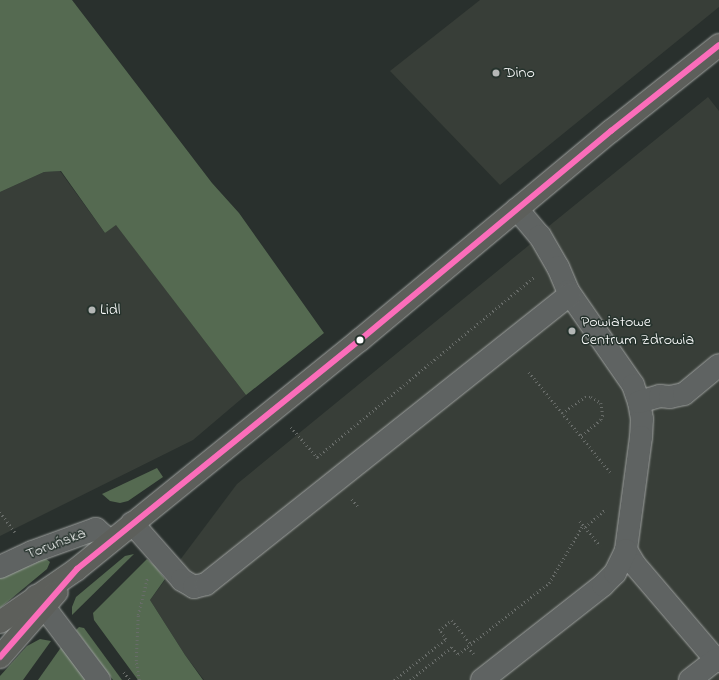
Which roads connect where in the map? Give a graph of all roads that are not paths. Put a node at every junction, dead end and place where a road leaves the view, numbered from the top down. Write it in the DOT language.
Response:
graph roads {
  1 [pos="718,50"];
  2 [pos="517,209"];
  3 [pos="570,294"];
  4 [pos="719,365"];
  5 [pos="640,402"];
  6 [pos="132,523"];
  7 [pos="110,541"];
  8 [pos="626,550"];
  9 [pos="0,567"];
  10 [pos="40,601"];
  11 [pos="0,622"];
  12 [pos="0,657"];
  13 [pos="717,660"];
  14 [pos="99,680"];
  15 [pos="482,680"];
  16 [pos="690,680"];
  1 -- 2 [label="main road"];
  2 -- 3 [label="street"];
  2 -- 6 [label="main road"];
  3 -- 5 [label="street"];
  3 -- 6 [label="street"];
  4 -- 5 [label="street"];
  5 -- 8 [label="street"];
  6 -- 7 [label="main road"];
  7 -- 9 [label="street, Toruńska"];
  7 -- 10 [label="main road"];
  8 -- 13 [label="street"];
  8 -- 15 [label="street"];
  10 -- 11 [label="main road"];
  10 -- 12 [label="main road"];
  10 -- 14 [label="street"];
  13 -- 16 [label="street"];
}
